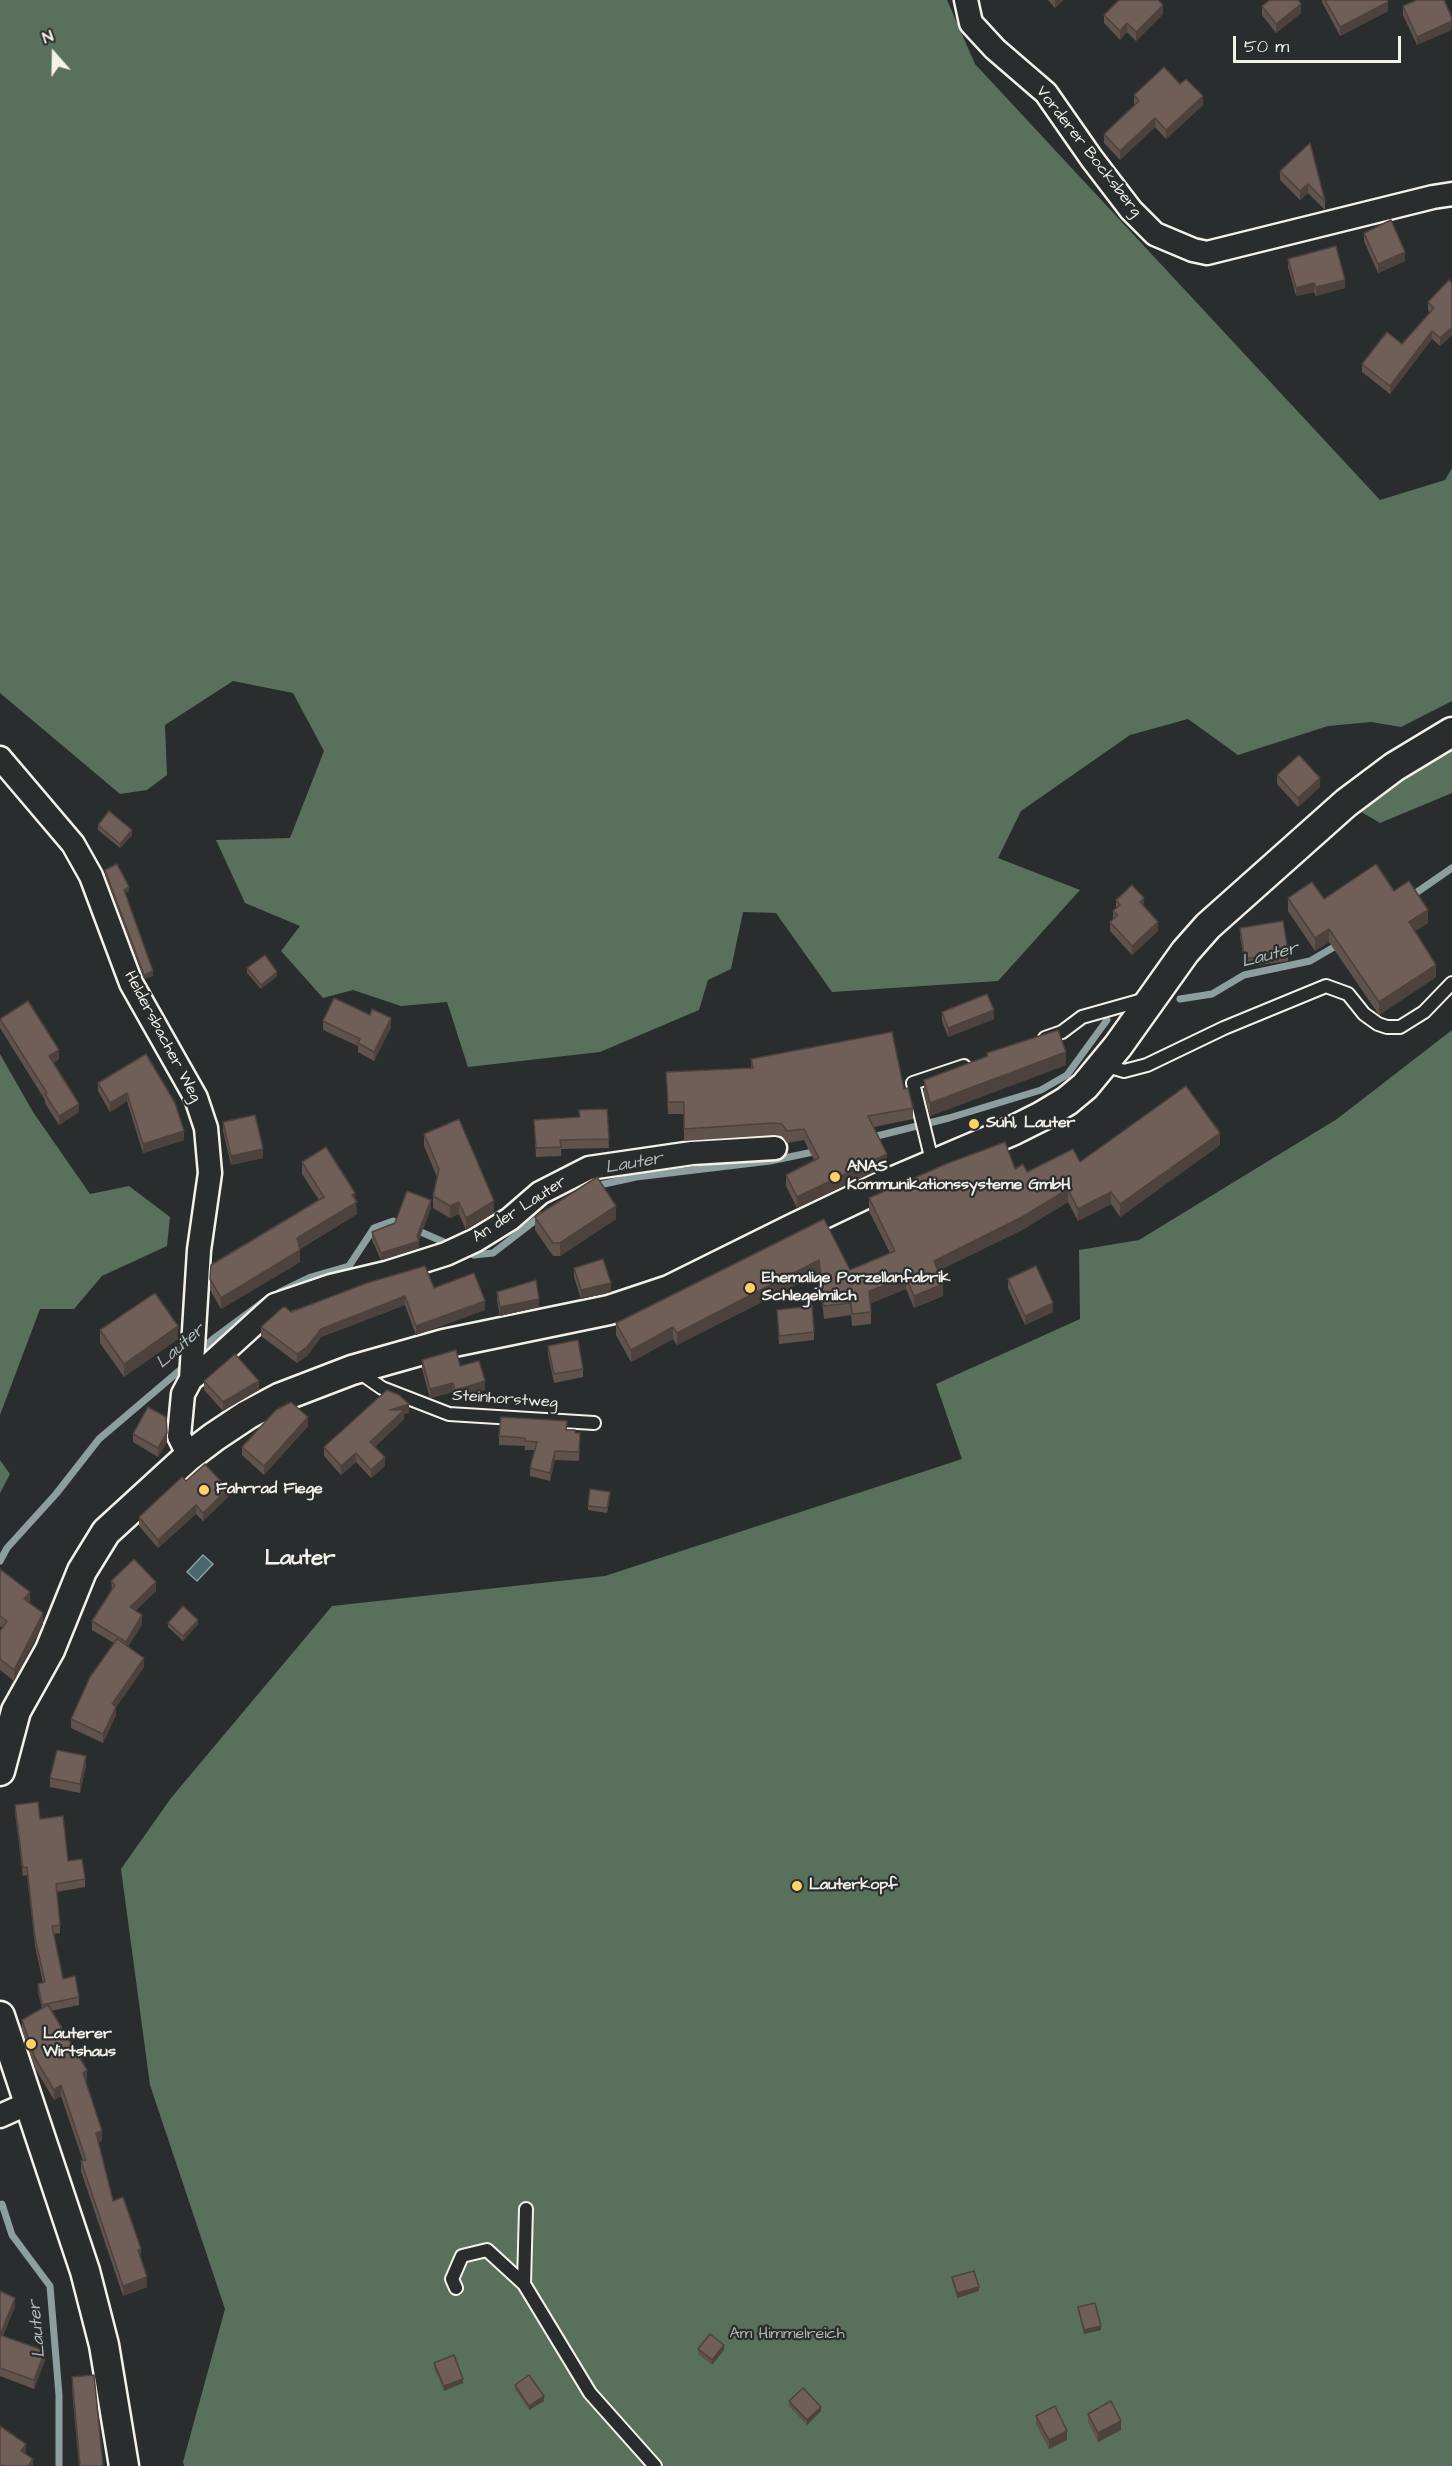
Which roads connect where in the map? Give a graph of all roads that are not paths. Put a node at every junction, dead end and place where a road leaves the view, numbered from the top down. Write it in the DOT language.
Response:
graph roads {
  1 [pos="966,0"];
  2 [pos="1452,194"];
  3 [pos="1452,732"];
  4 [pos="0,758"];
  5 [pos="1452,983"];
  6 [pos="1153,997"];
  7 [pos="1030,1043"];
  8 [pos="977,1061"];
  9 [pos="1103,1064"];
  10 [pos="775,1148"];
  11 [pos="930,1152"];
  12 [pos="352,1370"];
  13 [pos="191,1379"];
  14 [pos="594,1423"];
  15 [pos="189,1456"];
  16 [pos="0,1771"];
  17 [pos="0,2016"];
  18 [pos="29,2103"];
  19 [pos="0,2116"];
  20 [pos="526,2209"];
  21 [pos="524,2284"];
  22 [pos="456,2288"];
  23 [pos="124,2466"];
  24 [pos="655,2466"];
  1 -- 2 [label="street, Vorderer Bocksberg"];
  3 -- 6 [label="street"];
  4 -- 13 [label="street, Heldersbacher Weg"];
  5 -- 9 [label="lane"];
  6 -- 7 [label="lane"];
  6 -- 9 [label="street"];
  8 -- 11 [label="lane"];
  9 -- 11 [label="street"];
  10 -- 13 [label="street, An der Lauter"];
  11 -- 12 [label="street"];
  12 -- 14 [label="lane, Steinhorstweg"];
  12 -- 15 [label="street"];
  13 -- 15 [label="street, Heldersbacher Weg"];
  15 -- 16 [label="street"];
  17 -- 18 [label="street"];
  18 -- 19 [label="street"];
  18 -- 23 [label="street"];
  20 -- 21 [label="lane"];
  21 -- 22 [label="lane"];
  21 -- 24 [label="lane"];
}
